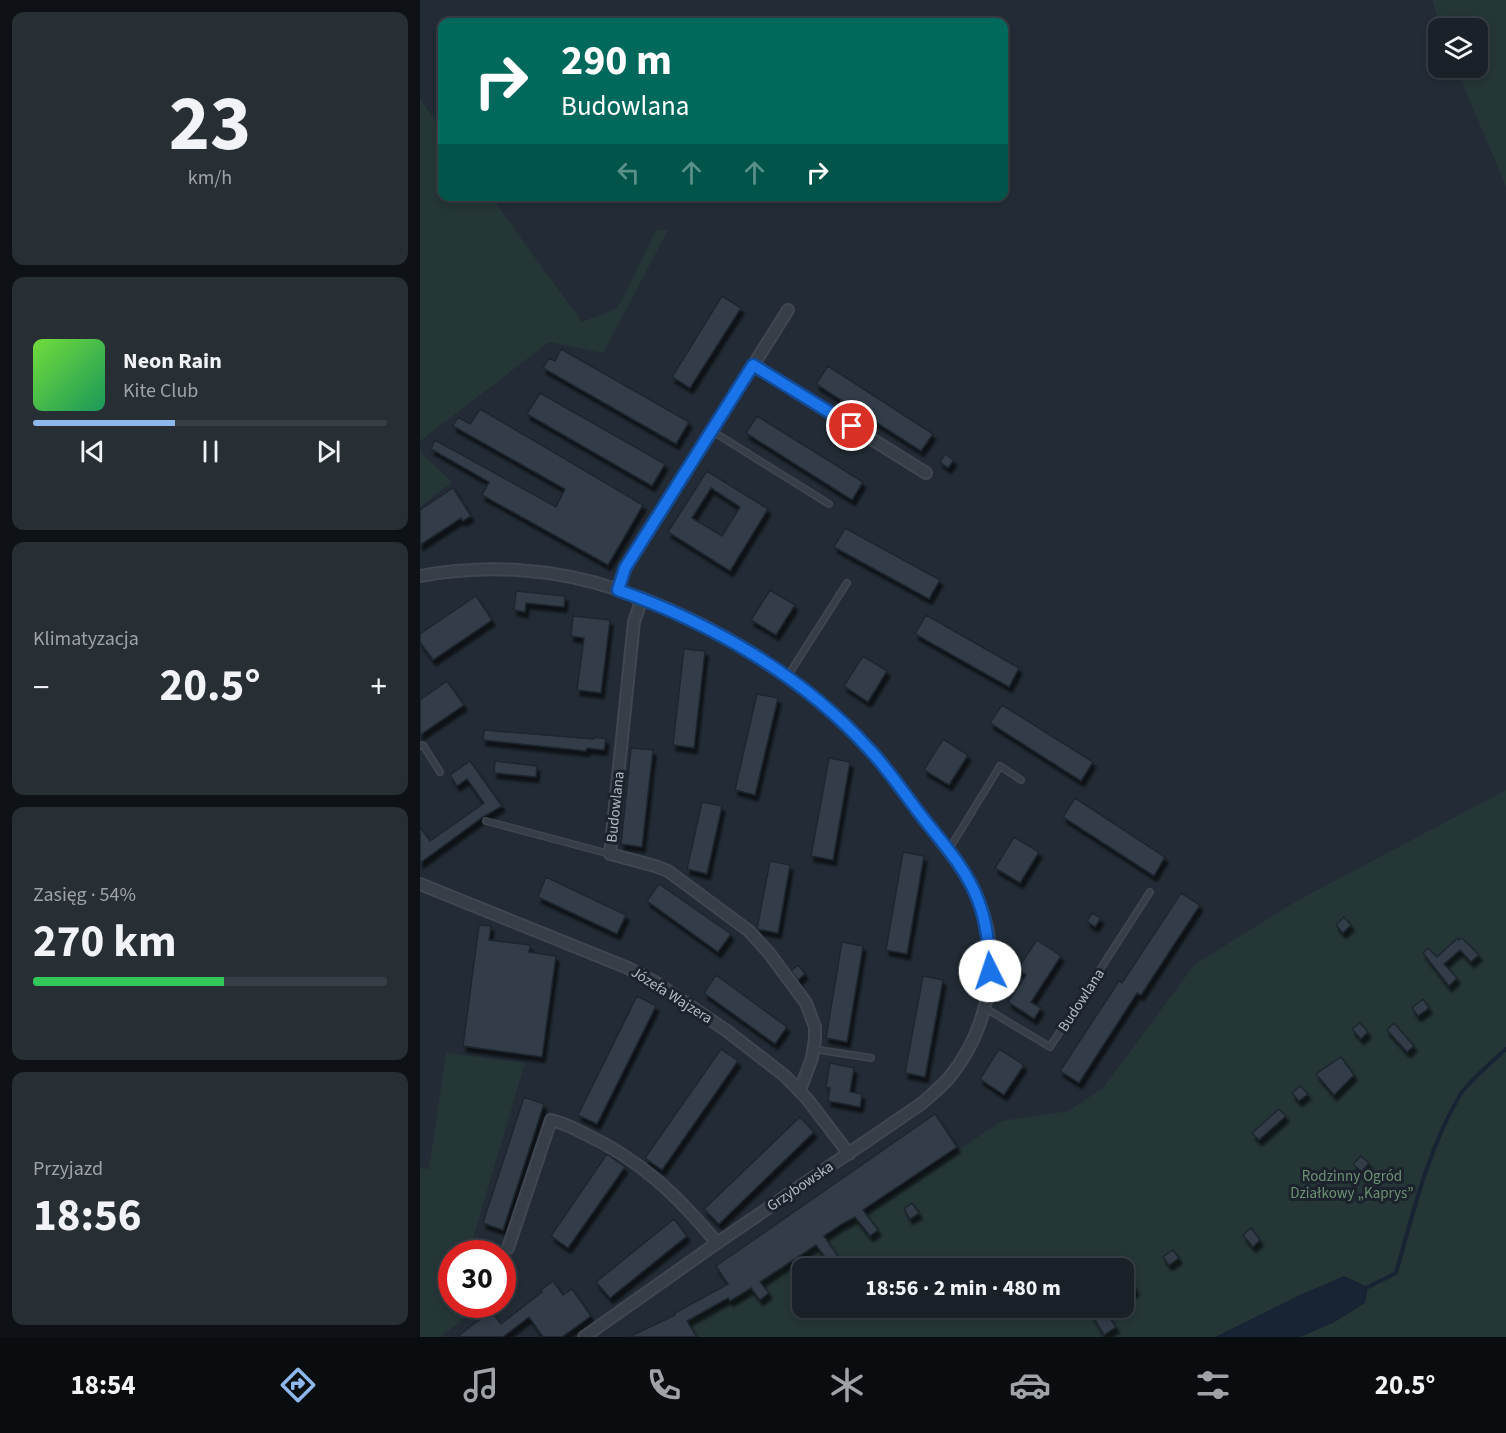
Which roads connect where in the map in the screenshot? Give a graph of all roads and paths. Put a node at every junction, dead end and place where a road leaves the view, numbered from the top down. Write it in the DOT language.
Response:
graph roads {
  1 [pos="788,310"];
  2 [pos="753,365"];
  3 [pos="712,431"];
  4 [pos="926,473"];
  5 [pos="829,504"];
  6 [pos="420,576"];
  7 [pos="847,583"];
  8 [pos="618,590"];
  9 [pos="642,598"];
  10 [pos="787,677"];
  11 [pos="420,747"];
  12 [pos="440,772"];
  13 [pos="1021,780"];
  14 [pos="486,821"];
  15 [pos="948,850"];
  16 [pos="610,854"];
  17 [pos="420,884"];
  18 [pos="1150,892"];
  19 [pos="986,1008"];
  20 [pos="813,1049"];
  21 [pos="871,1058"];
  22 [pos="800,1090"];
  23 [pos="849,1154"];
  24 [pos="511,1240"];
  25 [pos="717,1243"];
  26 [pos="584,1337"];
  1 -- 2 [label="street"];
  2 -- 3 [label="street"];
  2 -- 4 [label="street"];
  3 -- 5 [label="lane"];
  3 -- 8 [label="street"];
  6 -- 8 [label="street"];
  7 -- 10 [label="lane"];
  8 -- 9 [label="street"];
  9 -- 10 [label="street"];
  9 -- 16 [label="street, Budowlana"];
  10 -- 15 [label="street"];
  11 -- 12 [label="lane"];
  13 -- 15 [label="lane"];
  14 -- 16 [label="lane"];
  15 -- 19 [label="street"];
  16 -- 20 [label="street, Budowlana"];
  17 -- 22 [label="street, Józefa Wajzera"];
  18 -- 19 [label="lane, Budowlana"];
  19 -- 23 [label="street, Grzybowska"];
  20 -- 21 [label="lane"];
  20 -- 22 [label="street, Budowlana"];
  22 -- 23 [label="street, Józefa Wajzera"];
  23 -- 25 [label="street, Grzybowska"];
  24 -- 25 [label="street"];
  25 -- 26 [label="street, Grzybowska"];
}
